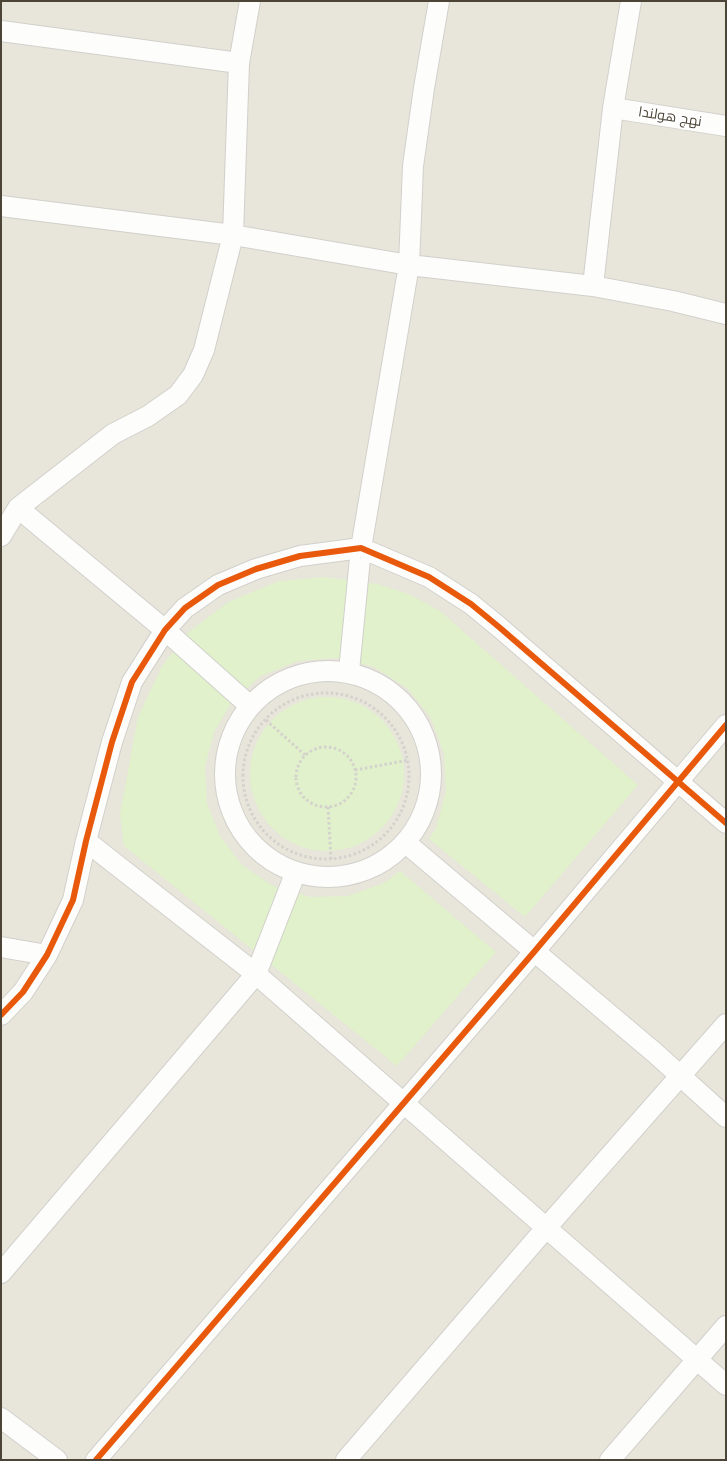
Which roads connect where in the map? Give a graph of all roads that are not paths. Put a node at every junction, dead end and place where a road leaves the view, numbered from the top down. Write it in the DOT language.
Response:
graph roads {
  1 [pos="250,1"];
  2 [pos="439,1"];
  3 [pos="631,1"];
  4 [pos="1,31"];
  5 [pos="240,63"];
  6 [pos="613,108"];
  7 [pos="726,126"];
  8 [pos="1,206"];
  9 [pos="233,235"];
  10 [pos="409,265"];
  11 [pos="593,286"];
  12 [pos="726,314"];
  13 [pos="18,508"];
  14 [pos="1,536"];
  15 [pos="361,548"];
  16 [pos="164,630"];
  17 [pos="349,671"];
  18 [pos="250,706"];
  19 [pos="726,725"];
  20 [pos="678,782"];
  21 [pos="726,823"];
  22 [pos="86,841"];
  23 [pos="406,843"];
  24 [pos="295,874"];
  25 [pos="1,947"];
  26 [pos="534,952"];
  27 [pos="47,955"];
  28 [pos="256,974"];
  29 [pos="1,1015"];
  30 [pos="726,1024"];
  31 [pos="680,1077"];
  32 [pos="405,1102"];
  33 [pos="726,1117"];
  34 [pos="546,1228"];
  35 [pos="1,1273"];
  36 [pos="726,1326"];
  37 [pos="696,1360"];
  38 [pos="726,1385"];
  39 [pos="1,1418"];
  40 [pos="57,1460"];
  41 [pos="96,1460"];
  42 [pos="346,1460"];
  43 [pos="610,1460"];
  1 -- 5 [label="street"];
  2 -- 10 [label="street"];
  3 -- 6 [label="street"];
  4 -- 5 [label="street"];
  5 -- 9 [label="street"];
  6 -- 7 [label="street, نهج هولندا"];
  6 -- 11 [label="street"];
  8 -- 9 [label="street"];
  9 -- 10 [label="street"];
  9 -- 13 [label="street"];
  10 -- 11 [label="street"];
  10 -- 15 [label="street"];
  11 -- 12 [label="street"];
  13 -- 14 [label="street"];
  13 -- 16 [label="street"];
  15 -- 16 [label="street"];
  15 -- 17 [label="street"];
  15 -- 20 [label="street"];
  16 -- 18 [label="street"];
  16 -- 22 [label="street"];
  17 -- 18 [label="street"];
  17 -- 23 [label="street"];
  18 -- 24 [label="street"];
  19 -- 20 [label="street"];
  20 -- 21 [label="street"];
  20 -- 26 [label="street"];
  22 -- 27 [label="street"];
  22 -- 28 [label="street"];
  23 -- 24 [label="street"];
  23 -- 26 [label="street"];
  24 -- 28 [label="street"];
  25 -- 27 [label="street"];
  26 -- 31 [label="street"];
  26 -- 32 [label="street"];
  27 -- 29 [label="street"];
  28 -- 32 [label="street"];
  28 -- 35 [label="street"];
  30 -- 31 [label="street"];
  31 -- 33 [label="street"];
  31 -- 34 [label="street"];
  32 -- 34 [label="street"];
  32 -- 41 [label="street"];
  34 -- 37 [label="street"];
  34 -- 42 [label="street"];
  36 -- 37 [label="street"];
  37 -- 38 [label="street"];
  37 -- 43 [label="street"];
  39 -- 40 [label="street"];
}
